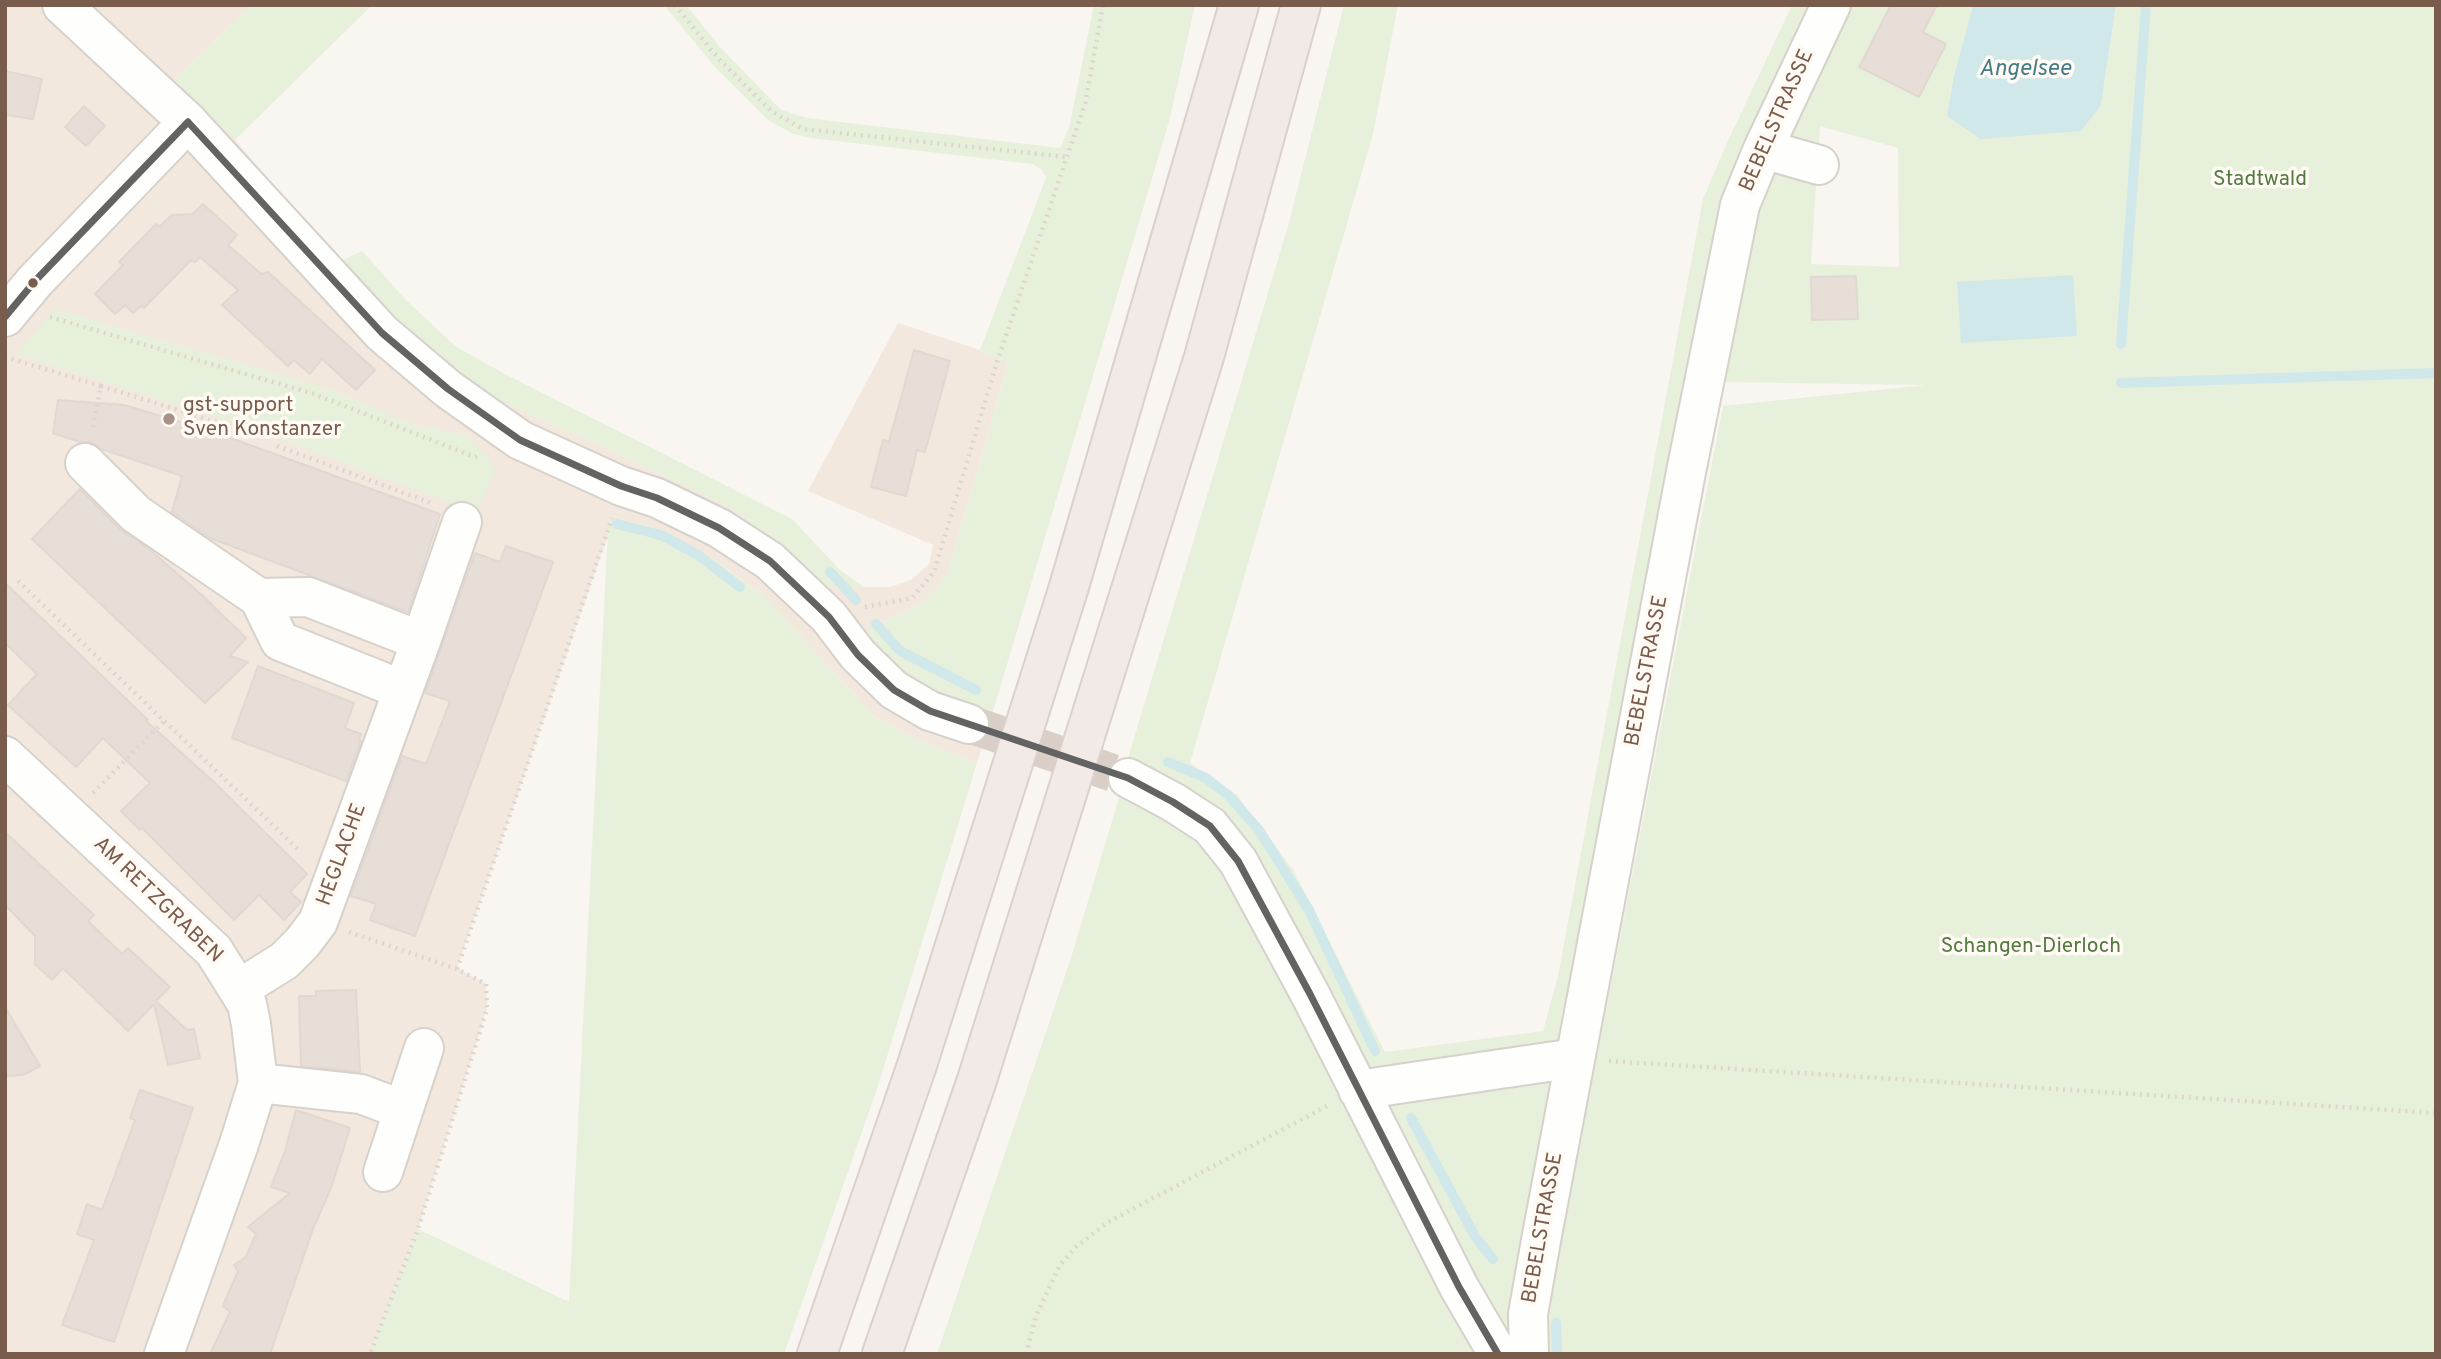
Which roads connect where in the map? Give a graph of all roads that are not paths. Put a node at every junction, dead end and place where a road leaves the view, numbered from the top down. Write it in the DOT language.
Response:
graph roads {
  1 [pos="62,5"];
  2 [pos="1229,5"];
  3 [pos="1239,5"];
  4 [pos="1301,5"];
  5 [pos="1832,5"];
  6 [pos="1228,46"];
  7 [pos="188,122"];
  8 [pos="1763,149"];
  9 [pos="1819,165"];
  10 [pos="10,312"];
  11 [pos="85,463"];
  12 [pos="462,522"];
  13 [pos="259,598"];
  14 [pos="421,641"];
  15 [pos="403,690"];
  16 [pos="969,724"];
  17 [pos="5,756"];
  18 [pos="1128,779"];
  19 [pos="239,989"];
  20 [pos="424,1048"];
  21 [pos="1575,1059"];
  22 [pos="258,1083"];
  23 [pos="1358,1090"];
  24 [pos="403,1110"];
  25 [pos="383,1172"];
  26 [pos="1459,1287"];
  27 [pos="1528,1314"];
  28 [pos="164,1354"];
  29 [pos="817,1354"];
  30 [pos="882,1354"];
  31 [pos="1498,1354"];
  32 [pos="1529,1354"];
  1 -- 7 [label="street"];
  2 -- 6 [label="highway"];
  3 -- 6 [label="highway"];
  4 -- 30 [label="highway"];
  5 -- 8 [label="street, BEBELSTRASSE"];
  6 -- 29 [label="highway"];
  7 -- 10 [label="street"];
  7 -- 16 [label="street"];
  8 -- 9 [label="street"];
  8 -- 21 [label="street, BEBELSTRASSE"];
  11 -- 13 [label="street"];
  12 -- 14 [label="street, HEGLACHE"];
  13 -- 14 [label="street"];
  13 -- 15 [label="street"];
  14 -- 15 [label="street, HEGLACHE"];
  15 -- 19 [label="street, HEGLACHE"];
  17 -- 19 [label="street, AM RETZGRABEN"];
  18 -- 23 [label="street"];
  19 -- 22 [label="street, AM RETZGRABEN"];
  20 -- 24 [label="street"];
  21 -- 23 [label="street"];
  21 -- 27 [label="street, BEBELSTRASSE"];
  22 -- 24 [label="street"];
  22 -- 28 [label="street, AM RETZGRABEN"];
  23 -- 26 [label="street"];
  24 -- 25 [label="street"];
  26 -- 27 [label="street"];
  26 -- 31 [label="street"];
  27 -- 32 [label="street, BEBELSTRASSE"];
}
